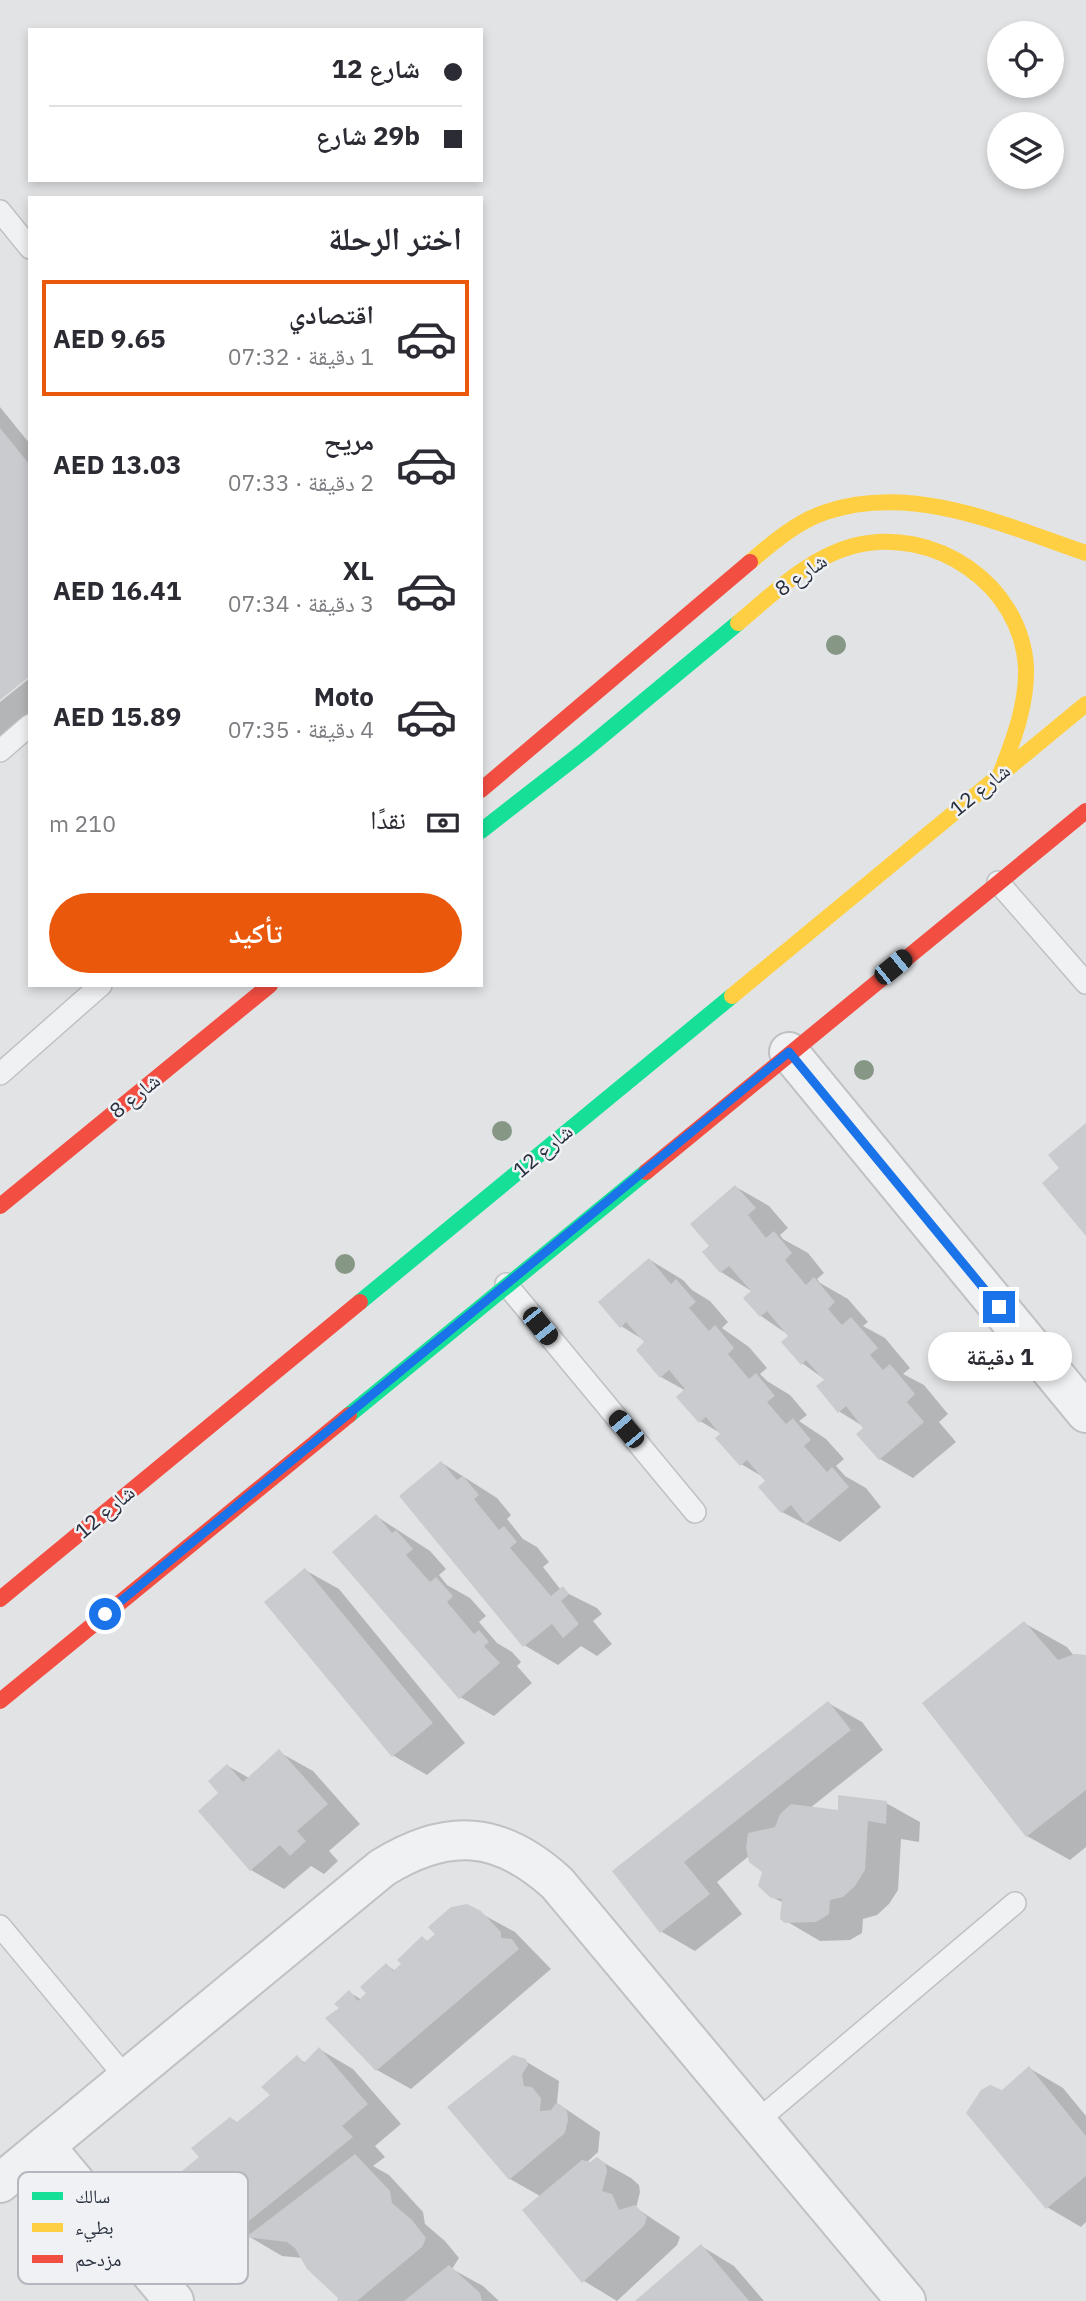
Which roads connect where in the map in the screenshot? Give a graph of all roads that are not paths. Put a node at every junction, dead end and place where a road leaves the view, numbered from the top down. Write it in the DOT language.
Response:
graph roads {
  1 [pos="0,211"];
  2 [pos="28,246"];
  3 [pos="1086,553"];
  4 [pos="1086,704"];
  5 [pos="28,727"];
  6 [pos="0,751"];
  7 [pos="1001,773"];
  8 [pos="483,788"];
  9 [pos="1086,811"];
  10 [pos="483,829"];
  11 [pos="998,882"];
  12 [pos="1086,983"];
  13 [pos="100,987"];
  14 [pos="268,987"];
  15 [pos="789,1052"];
  16 [pos="0,1074"];
  17 [pos="0,1206"];
  18 [pos="506,1284"];
  19 [pos="1086,1413"];
  20 [pos="695,1512"];
  21 [pos="0,1599"];
  22 [pos="0,1701"];
  23 [pos="1015,1903"];
  24 [pos="0,1926"];
  25 [pos="127,2079"];
  26 [pos="756,2122"];
  27 [pos="45,2146"];
  28 [pos="67,2172"];
  29 [pos="0,2183"];
  30 [pos="160,2284"];
  31 [pos="174,2301"];
  32 [pos="906,2301"];
  1 -- 2 [label="lane"];
  3 -- 8 [label="street, شارع 8"];
  4 -- 7 [label="street, شارع 12"];
  5 -- 6 [label="lane"];
  7 -- 10 [label="street, شارع 8"];
  7 -- 21 [label="street, شارع 12"];
  9 -- 11 [label="street"];
  11 -- 12 [label="lane"];
  11 -- 15 [label="street"];
  13 -- 16 [label="lane"];
  14 -- 17 [label="street, شارع 8"];
  15 -- 18 [label="street"];
  15 -- 19 [label="street"];
  18 -- 20 [label="lane"];
  18 -- 22 [label="street"];
  23 -- 26 [label="lane"];
  24 -- 25 [label="lane"];
  25 -- 26 [label="street"];
  25 -- 27 [label="street"];
  26 -- 32 [label="street"];
  27 -- 28 [label="street"];
  27 -- 29 [label="street"];
  30 -- 31 [label="street"];
}
